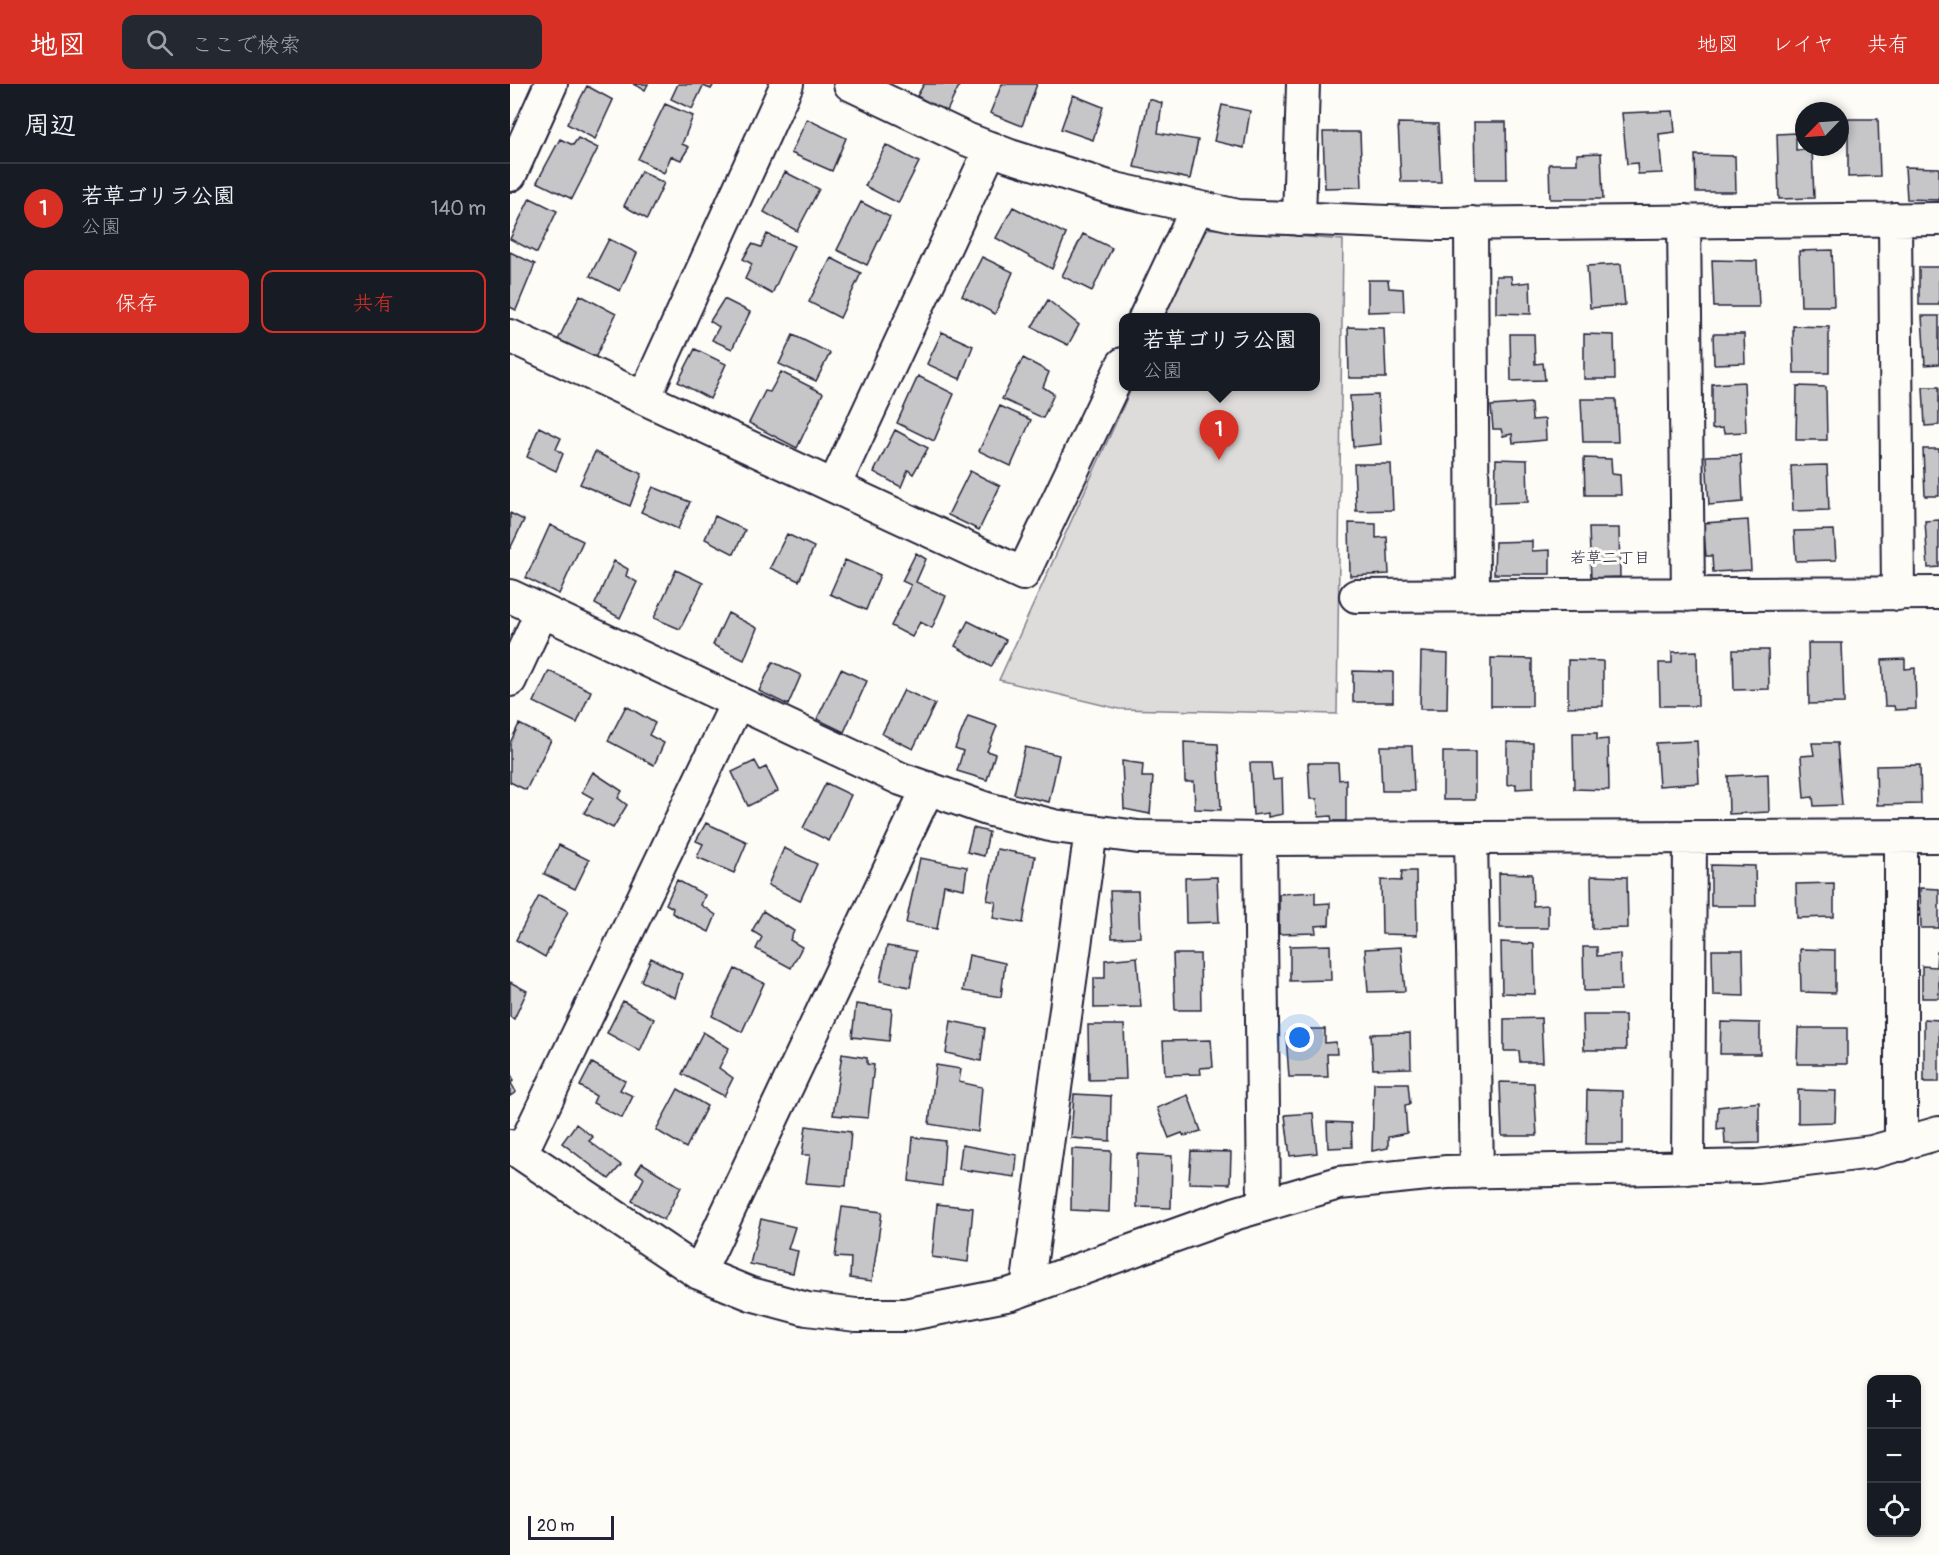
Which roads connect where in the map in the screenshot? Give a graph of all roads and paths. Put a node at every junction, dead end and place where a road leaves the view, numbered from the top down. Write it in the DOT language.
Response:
graph roads {
  1 [pos="551,84"];
  2 [pos="787,84"];
  3 [pos="850,84"];
  4 [pos="1303,84"];
  5 [pos="991,148"];
  6 [pos="510,174"];
  7 [pos="1197,208"];
  8 [pos="1299,219"];
  9 [pos="1895,219"];
  10 [pos="1939,219"];
  11 [pos="1684,222"];
  12 [pos="1471,223"];
  13 [pos="1147,313"];
  14 [pos="510,336"];
  15 [pos="1119,372"];
  16 [pos="644,398"];
  17 [pos="834,486"];
  18 [pos="1939,593"];
  19 [pos="1898,594"];
  20 [pos="1688,595"];
  21 [pos="510,596"];
  22 [pos="1356,596"];
  23 [pos="1473,596"];
  24 [pos="542,611"];
  25 [pos="510,680"];
  26 [pos="737,702"];
  27 [pos="928,788"];
  28 [pos="1091,831"];
  29 [pos="1939,836"];
  30 [pos="1690,837"];
  31 [pos="1901,837"];
  32 [pos="1471,838"];
  33 [pos="1260,839"];
  34 [pos="1939,1133"];
  35 [pos="1901,1145"];
  36 [pos="516,1150"];
  37 [pos="1688,1167"];
  38 [pos="1477,1172"];
  39 [pos="1264,1204"];
  40 [pos="699,1273"];
  41 [pos="1027,1288"];
  1 -- 6 [label="street"];
  2 -- 16 [label="street"];
  3 -- 5 [label="street"];
  4 -- 8 [label="street"];
  5 -- 7 [label="street"];
  5 -- 17 [label="street"];
  7 -- 8 [label="street"];
  7 -- 13 [label="street"];
  8 -- 12 [label="street"];
  9 -- 10 [label="street"];
  9 -- 11 [label="street"];
  9 -- 19 [label="street"];
  11 -- 12 [label="street"];
  11 -- 20 [label="street"];
  12 -- 23 [label="street"];
  14 -- 16 [label="street"];
  15 -- 17 [label="street"];
  16 -- 17 [label="street"];
  18 -- 19 [label="street"];
  19 -- 20 [label="street"];
  20 -- 23 [label="street"];
  21 -- 24 [label="street"];
  22 -- 23 [label="street"];
  24 -- 25 [label="street"];
  24 -- 26 [label="street"];
  26 -- 27 [label="street"];
  26 -- 36 [label="street"];
  27 -- 28 [label="street"];
  27 -- 40 [label="street"];
  28 -- 33 [label="street"];
  28 -- 41 [label="street"];
  29 -- 31 [label="street"];
  30 -- 31 [label="street"];
  30 -- 32 [label="street"];
  30 -- 37 [label="street"];
  31 -- 35 [label="street"];
  32 -- 33 [label="street"];
  32 -- 38 [label="street"];
  33 -- 39 [label="street"];
  34 -- 35 [label="street"];
  35 -- 37 [label="street"];
  36 -- 40 [label="street"];
  37 -- 38 [label="street"];
  38 -- 39 [label="street"];
  39 -- 41 [label="street"];
  40 -- 41 [label="street"];
}
